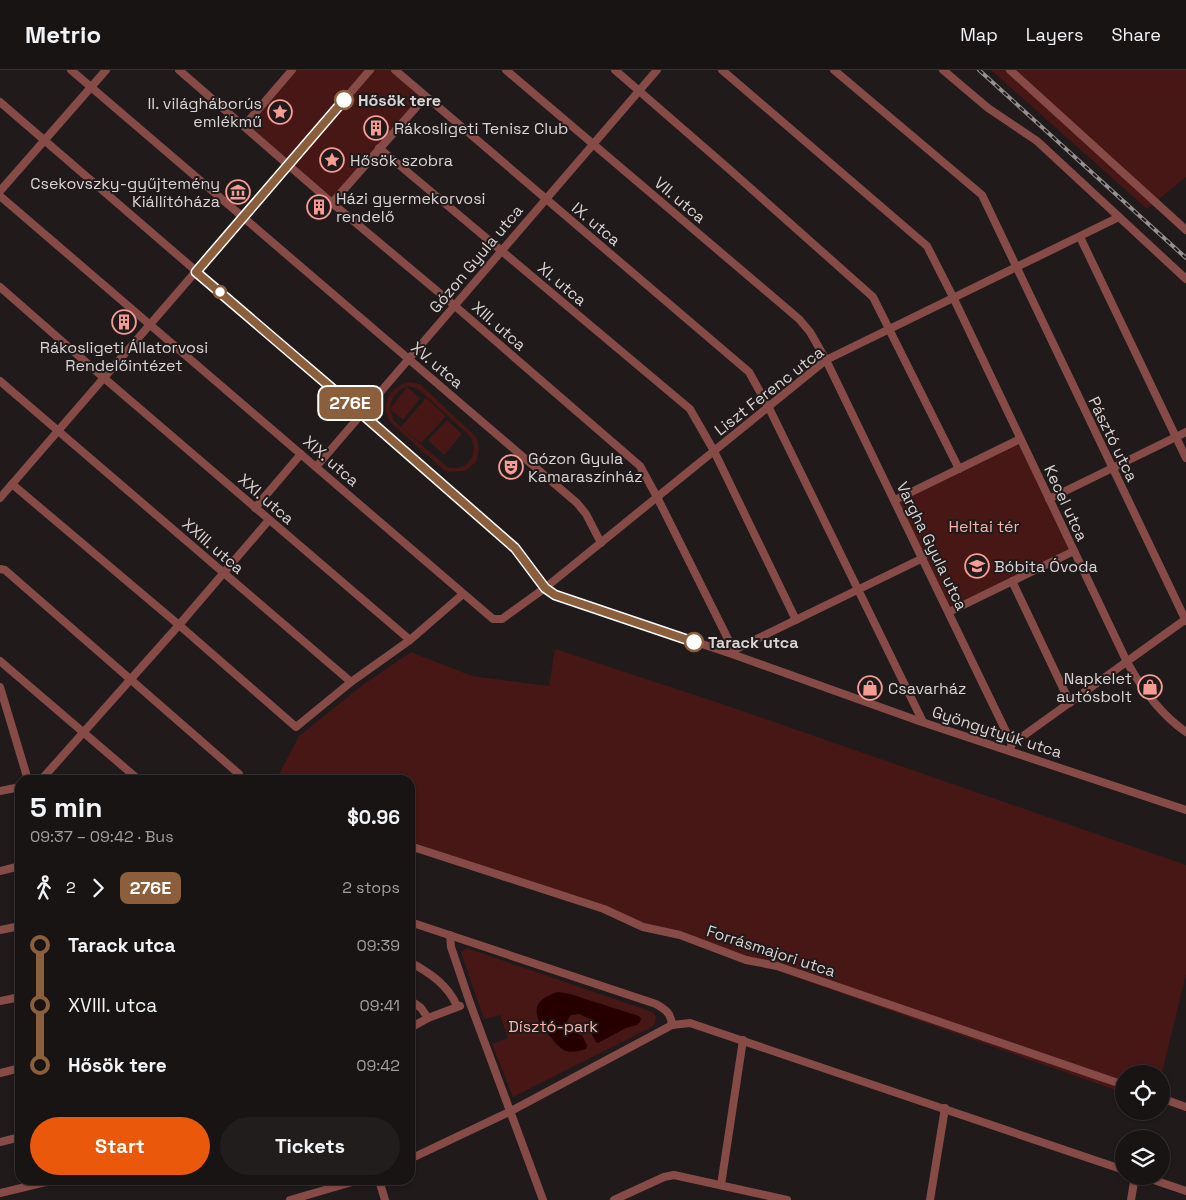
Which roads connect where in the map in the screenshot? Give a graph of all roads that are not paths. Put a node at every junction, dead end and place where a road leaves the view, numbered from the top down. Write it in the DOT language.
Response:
graph roads {
  1 [pos="71,70"];
  2 [pos="106,70"];
  3 [pos="179,70"];
  4 [pos="290,70"];
  5 [pos="370,70"];
  6 [pos="395,70"];
  7 [pos="506,70"];
  8 [pos="615,70"];
  9 [pos="657,70"];
  10 [pos="722,70"];
  11 [pos="834,70"];
  12 [pos="943,70"];
  13 [pos="1010,70"];
  14 [pos="91,87"];
  15 [pos="639,90"];
  16 [pos="425,97"];
  17 [pos="0,102"];
  18 [pos="244,126"];
  19 [pos="45,141"];
  20 [pos="593,144"];
  21 [pos="379,148"];
  22 [pos="288,164"];
  23 [pos="0,191"];
  24 [pos="0,196"];
  25 [pos="546,199"];
  26 [pos="332,203"];
  27 [pos="243,217"];
  28 [pos="1119,217"];
  29 [pos="1186,230"];
  30 [pos="1080,237"];
  31 [pos="500,251"];
  32 [pos="1017,268"];
  33 [pos="196,272"];
  34 [pos="1186,279"];
  35 [pos="0,287"];
  36 [pos="954,299"];
  37 [pos="455,306"];
  38 [pos="150,325"];
  39 [pos="890,330"];
  40 [pos="408,359"];
  41 [pos="826,360"];
  42 [pos="104,378"];
  43 [pos="0,381"];
  44 [pos="769,408"];
  45 [pos="362,414"];
  46 [pos="58,431"];
  47 [pos="1186,432"];
  48 [pos="1176,436"];
  49 [pos="1020,439"];
  50 [pos="714,451"];
  51 [pos="301,454"];
  52 [pos="1186,458"];
  53 [pos="316,467"];
  54 [pos="1112,467"];
  55 [pos="959,469"];
  56 [pos="12,484"];
  57 [pos="0,497"];
  58 [pos="657,497"];
  59 [pos="1050,498"];
  60 [pos="895,500"];
  61 [pos="255,508"];
  62 [pos="269,520"];
  63 [pos="601,543"];
  64 [pos="1074,550"];
  65 [pos="923,558"];
  66 [pos="0,569"];
  67 [pos="223,573"];
  68 [pos="1012,581"];
  69 [pos="545,588"];
  70 [pos="858,590"];
  71 [pos="463,594"];
  72 [pos="949,612"];
  73 [pos="493,619"];
  74 [pos="796,620"];
  75 [pos="1186,620"];
  76 [pos="179,625"];
  77 [pos="410,640"];
  78 [pos="731,651"];
  79 [pos="0,661"];
  80 [pos="1127,662"];
  81 [pos="131,679"];
  82 [pos="351,682"];
  83 [pos="0,686"];
  84 [pos="1070,703"];
  85 [pos="9,719"];
  86 [pos="0,721"];
  87 [pos="923,722"];
  88 [pos="84,732"];
  89 [pos="1186,732"];
  90 [pos="1010,747"];
  91 [pos="131,773"];
  92 [pos="26,775"];
  93 [pos="45,775"];
  94 [pos="239,775"];
  95 [pos="15,788"];
  96 [pos="0,792"];
  97 [pos="1186,810"];
  98 [pos="415,848"];
  99 [pos="15,867"];
  100 [pos="0,870"];
  101 [pos="415,924"];
  102 [pos="15,927"];
  103 [pos="0,930"];
  104 [pos="450,935"];
  105 [pos="415,965"];
  106 [pos="15,998"];
  107 [pos="0,1001"];
  108 [pos="470,1003"];
  109 [pos="415,1004"];
  110 [pos="458,1006"];
  111 [pos="428,1018"];
  112 [pos="415,1025"];
  113 [pos="672,1025"];
  114 [pos="743,1040"];
  115 [pos="15,1069"];
  116 [pos="0,1073"];
  117 [pos="1115,1082"];
  118 [pos="1170,1101"];
  119 [pos="1186,1107"];
  120 [pos="945,1108"];
  121 [pos="511,1110"];
  122 [pos="15,1139"];
  123 [pos="0,1142"];
  124 [pos="415,1157"];
  125 [pos="1115,1167"];
  126 [pos="33,1185"];
  127 [pos="342,1185"];
  128 [pos="380,1185"];
  129 [pos="721,1185"];
  130 [pos="1134,1185"];
  131 [pos="1168,1185"];
  132 [pos="1186,1191"];
  133 [pos="0,1193"];
  134 [pos="290,1200"];
  135 [pos="385,1200"];
  136 [pos="543,1200"];
  137 [pos="614,1200"];
  138 [pos="787,1200"];
  139 [pos="930,1200"];
  140 [pos="1131,1200"];
  1 -- 14 [label="street, XV. utca"];
  2 -- 14 [label="street"];
  3 -- 18 [label="street, XIII. utca"];
  4 -- 18 [label="street"];
  5 -- 22 [label="street"];
  6 -- 16 [label="street, IX. utca"];
  7 -- 20 [label="street, VII. utca"];
  8 -- 15 [label="street"];
  9 -- 15 [label="street, Gózon Gyula utca"];
  10 -- 36 [label="street, Kecel utca"];
  11 -- 32 [label="street, Pásztó utca"];
  12 -- 28 [label="street"];
  13 -- 29 [label="street"];
  14 -- 19 [label="street"];
  14 -- 27 [label="street, XV. utca"];
  15 -- 20 [label="street, Gózon Gyula utca"];
  15 -- 39 [label="street"];
  16 -- 21 [label="street"];
  16 -- 25 [label="street, IX. utca"];
  17 -- 19 [label="street"];
  18 -- 22 [label="street, XIII. utca"];
  19 -- 23 [label="street"];
  19 -- 33 [label="street"];
  20 -- 25 [label="street, Gózon Gyula utca"];
  20 -- 41 [label="street, VII. utca"];
  21 -- 26 [label="street"];
  21 -- 31 [label="street, XI. utca"];
  22 -- 26 [label="street, XIII. utca"];
  22 -- 27 [label="street"];
  24 -- 38 [label="street, XIX. utca"];
  25 -- 31 [label="street, Gózon Gyula utca"];
  25 -- 44 [label="street, IX. utca"];
  26 -- 37 [label="street, XIII. utca"];
  27 -- 33 [label="street"];
  27 -- 40 [label="street, XV. utca"];
  28 -- 30 [label="street, Liszt Ferenc utca"];
  28 -- 34 [label="street"];
  30 -- 32 [label="street, Liszt Ferenc utca"];
  30 -- 48 [label="street"];
  31 -- 37 [label="street, Gózon Gyula utca"];
  31 -- 50 [label="street, XI. utca"];
  32 -- 36 [label="street, Liszt Ferenc utca"];
  32 -- 54 [label="street, Pásztó utca"];
  33 -- 38 [label="street"];
  33 -- 45 [label="street"];
  35 -- 42 [label="street, XXI. utca"];
  36 -- 39 [label="street, Liszt Ferenc utca"];
  36 -- 49 [label="street, Kecel utca"];
  37 -- 40 [label="street, Gózon Gyula utca"];
  37 -- 58 [label="street, XIII. utca"];
  38 -- 42 [label="street"];
  38 -- 51 [label="street, XIX. utca"];
  39 -- 41 [label="street, Liszt Ferenc utca"];
  39 -- 55 [label="street"];
  40 -- 45 [label="street, Gózon Gyula utca"];
  40 -- 63 [label="street, XV. utca"];
  41 -- 44 [label="street, Liszt Ferenc utca"];
  41 -- 60 [label="street, Vargha Gyula utca"];
  42 -- 46 [label="street"];
  42 -- 61 [label="street, XXI. utca"];
  43 -- 46 [label="street, XXIII. utca"];
  44 -- 50 [label="street, Liszt Ferenc utca"];
  44 -- 70 [label="street, IX. utca"];
  45 -- 53 [label="street, Gózon Gyula utca"];
  45 -- 69 [label="street"];
  46 -- 56 [label="street"];
  46 -- 67 [label="street, XXIII. utca"];
  47 -- 48 [label="street"];
  48 -- 52 [label="street"];
  48 -- 54 [label="street"];
  49 -- 55 [label="street"];
  49 -- 59 [label="street, Kecel utca"];
  50 -- 58 [label="street, Liszt Ferenc utca"];
  50 -- 74 [label="street, XI. utca"];
  51 -- 53 [label="street, XIX. utca"];
  51 -- 61 [label="street"];
  53 -- 71 [label="street, XIX. utca"];
  54 -- 59 [label="street"];
  54 -- 75 [label="street, Pásztó utca"];
  55 -- 60 [label="street"];
  56 -- 57 [label="street"];
  56 -- 76 [label="street"];
  58 -- 63 [label="street, Liszt Ferenc utca"];
  58 -- 78 [label="street"];
  59 -- 64 [label="street, Kecel utca"];
  60 -- 65 [label="street, Vargha Gyula utca"];
  61 -- 62 [label="street, XXI. utca"];
  62 -- 67 [label="street"];
  62 -- 77 [label="street, XXI. utca"];
  63 -- 69 [label="street, Liszt Ferenc utca"];
  64 -- 68 [label="street"];
  64 -- 80 [label="street, Kecel utca"];
  65 -- 70 [label="street"];
  65 -- 72 [label="street, Vargha Gyula utca"];
  66 -- 81 [label="street"];
  67 -- 76 [label="street"];
  67 -- 82 [label="street, XXIII. utca"];
  68 -- 72 [label="street"];
  68 -- 84 [label="street"];
  69 -- 73 [label="street, Liszt Ferenc utca"];
  69 -- 78 [label="street, Gyöngytyúk utca"];
  70 -- 74 [label="street"];
  70 -- 87 [label="street, IX. utca"];
  71 -- 73 [label="street, XIX. utca"];
  71 -- 77 [label="street"];
  72 -- 90 [label="street, Vargha Gyula utca"];
  74 -- 78 [label="street"];
  75 -- 80 [label="street"];
  76 -- 81 [label="street"];
  76 -- 82 [label="street"];
  77 -- 82 [label="street"];
  78 -- 87 [label="street, Gyöngytyúk utca"];
  79 -- 88 [label="street"];
  80 -- 84 [label="street"];
  80 -- 89 [label="street, Kecel utca"];
  81 -- 88 [label="street"];
  81 -- 94 [label="street"];
  83 -- 85 [label="street"];
  84 -- 90 [label="street"];
  85 -- 86 [label="street"];
  85 -- 92 [label="street"];
  87 -- 90 [label="street, Gyöngytyúk utca"];
  88 -- 91 [label="street"];
  88 -- 93 [label="street"];
  90 -- 97 [label="street, Gyöngytyúk utca"];
  95 -- 96 [label="street"];
  98 -- 117 [label="street, Forrásmajori utca"];
  99 -- 100 [label="street"];
  101 -- 104 [label="street"];
  102 -- 103 [label="street"];
  104 -- 108 [label="street"];
  104 -- 113 [label="street"];
  105 -- 110 [label="street"];
  106 -- 107 [label="street"];
  108 -- 110 [label="street"];
  108 -- 121 [label="street"];
  109 -- 111 [label="street"];
  110 -- 111 [label="street"];
  111 -- 112 [label="street"];
  113 -- 114 [label="street"];
  113 -- 121 [label="street"];
  114 -- 120 [label="street"];
  114 -- 129 [label="street"];
  115 -- 116 [label="street"];
  118 -- 119 [label="street"];
  120 -- 125 [label="street"];
  120 -- 139 [label="street"];
  121 -- 124 [label="street"];
  121 -- 136 [label="street"];
  122 -- 123 [label="street"];
  126 -- 133 [label="street"];
  127 -- 134 [label="street"];
  128 -- 135 [label="street"];
  129 -- 137 [label="street"];
  129 -- 138 [label="street"];
  130 -- 140 [label="street"];
  131 -- 132 [label="street"];
}
